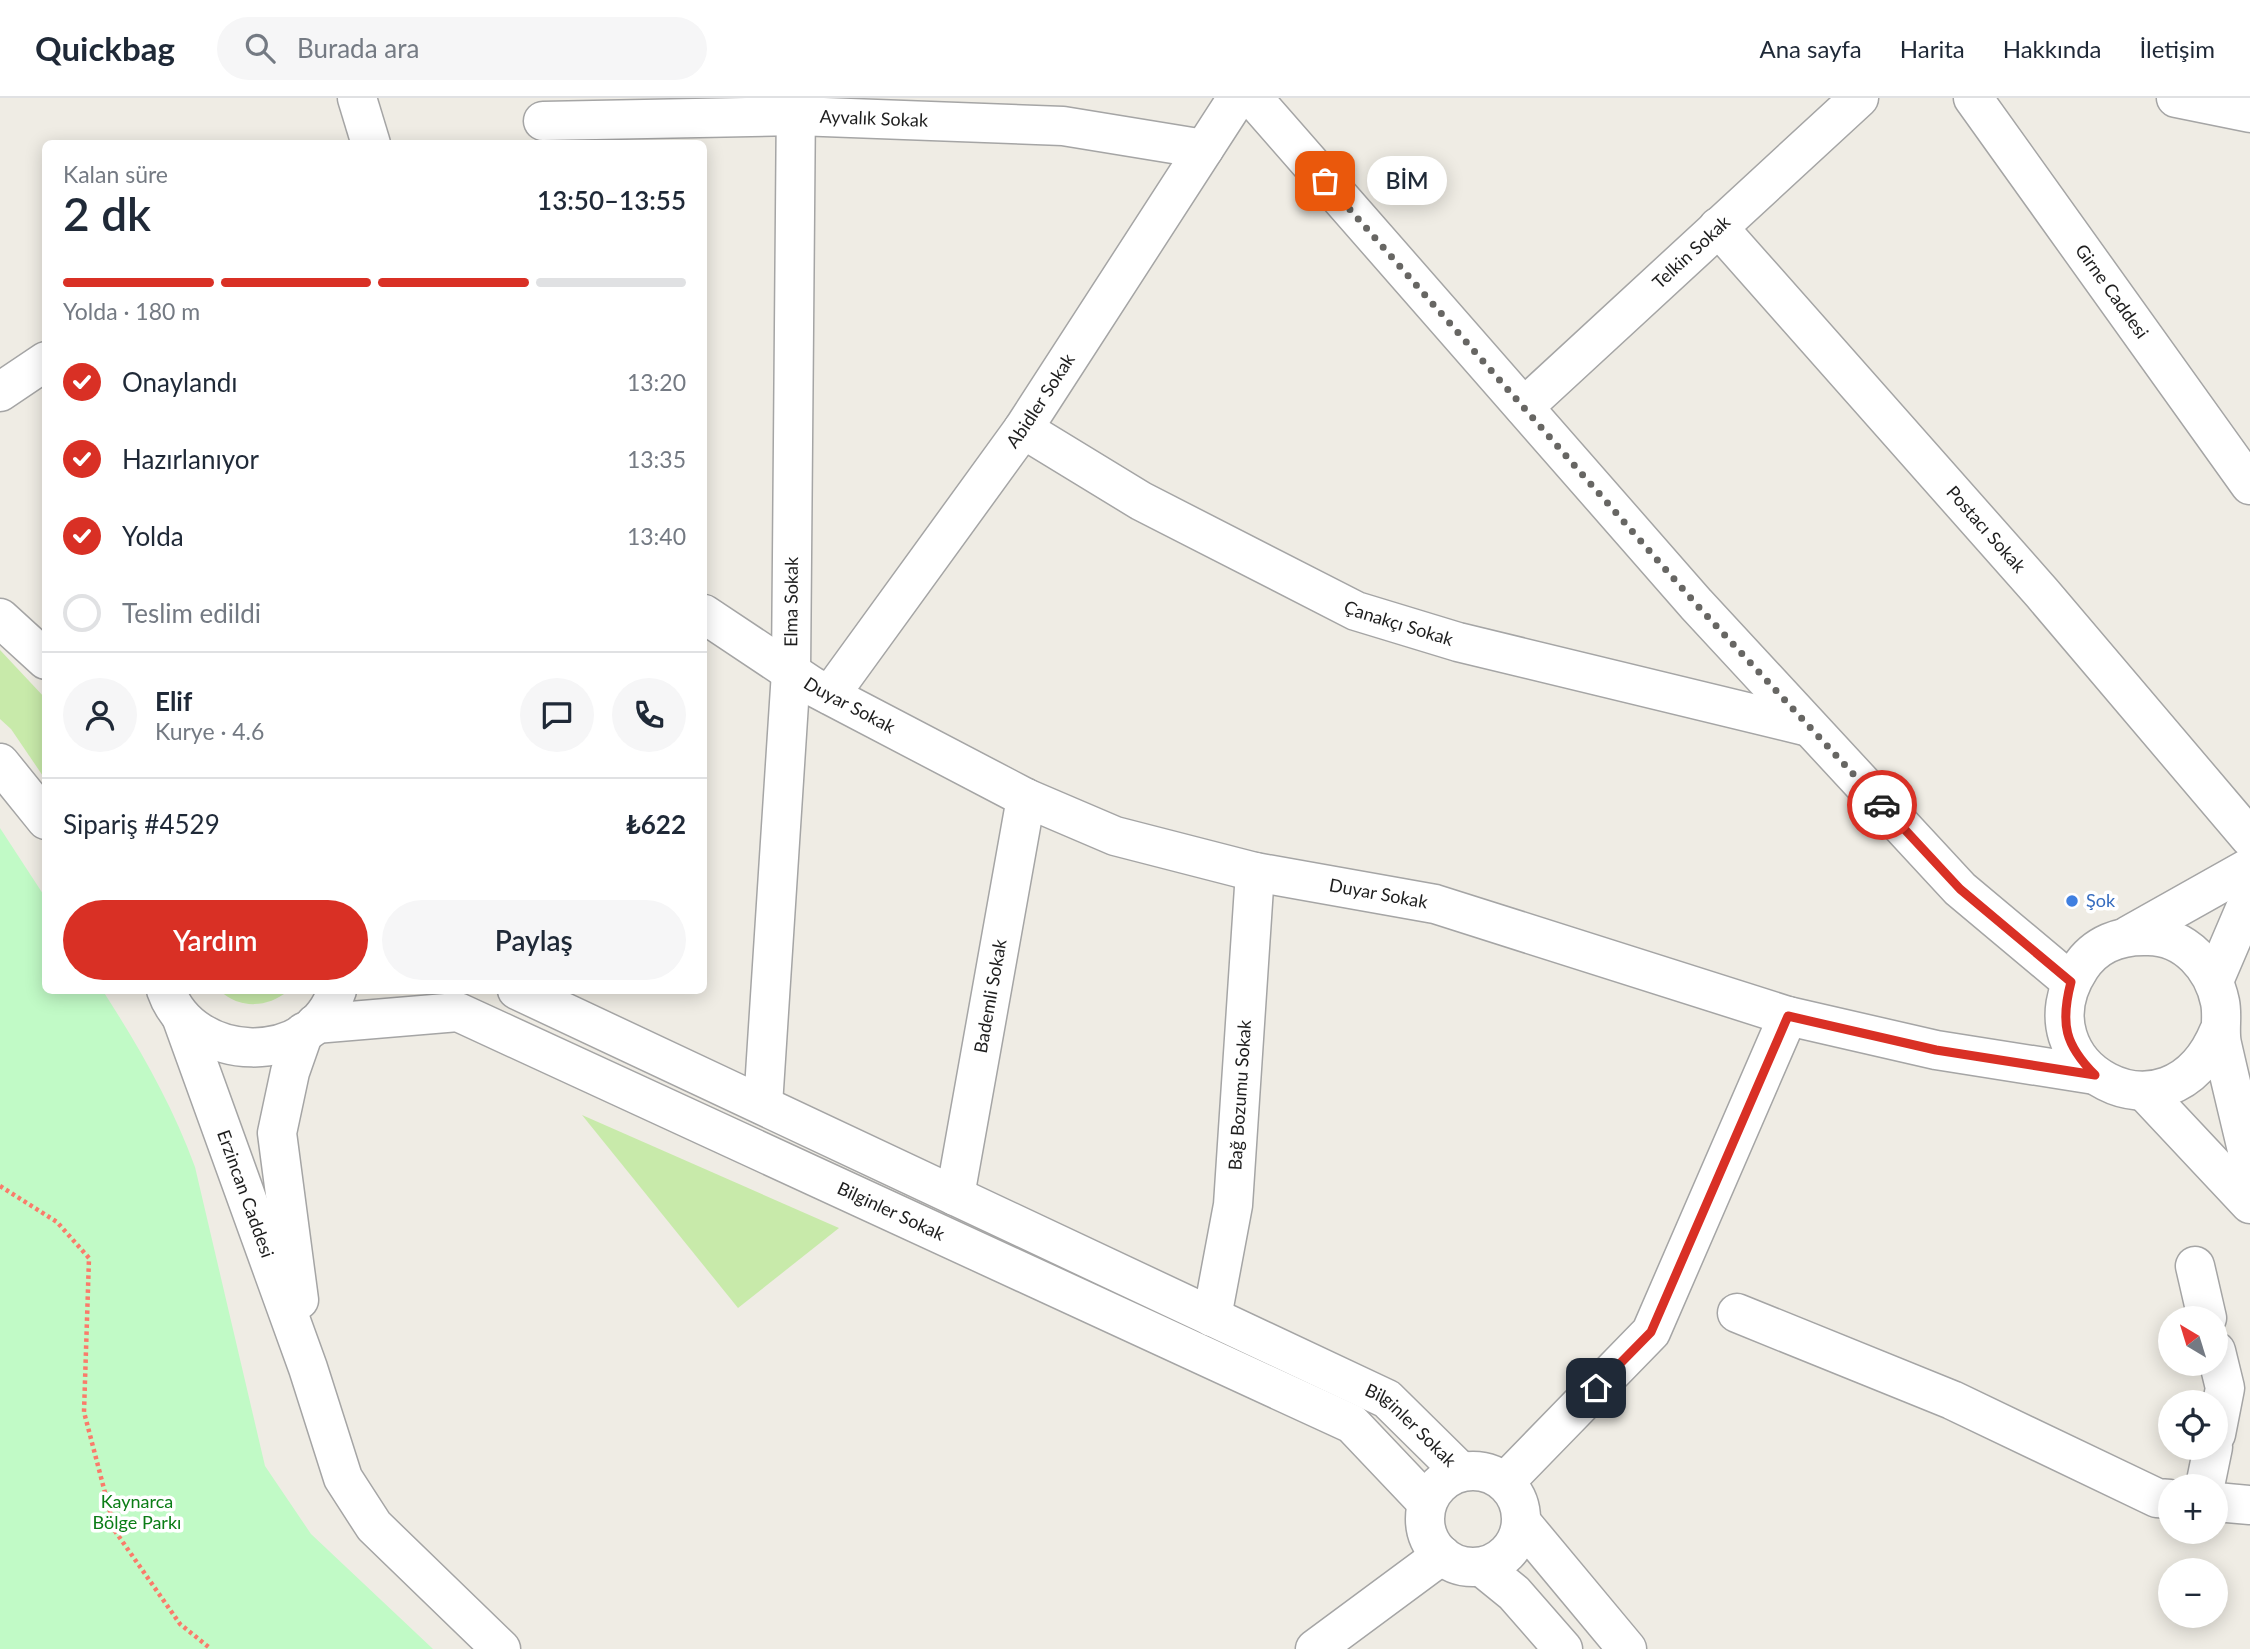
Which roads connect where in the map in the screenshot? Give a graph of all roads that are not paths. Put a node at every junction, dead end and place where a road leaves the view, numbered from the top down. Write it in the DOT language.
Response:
graph roads {
  1 [pos="357,98"];
  2 [pos="1237,98"];
  3 [pos="1253,98"];
  4 [pos="1859,98"];
  5 [pos="1973,98"];
  6 [pos="2176,98"];
  7 [pos="796,107"];
  8 [pos="2250,113"];
  9 [pos="543,121"];
  10 [pos="370,140"];
  11 [pos="1204,149"];
  12 [pos="1718,227"];
  13 [pos="42,363"];
  14 [pos="0,392"];
  15 [pos="1524,407"];
  16 [pos="1023,429"];
  17 [pos="2250,485"];
  18 [pos="707,616"];
  19 [pos="0,618"];
  20 [pos="42,656"];
  21 [pos="791,672"];
  22 [pos="830,695"];
  23 [pos="1809,727"];
  24 [pos="0,763"];
  25 [pos="1026,798"];
  26 [pos="42,815"];
  27 [pos="2250,838"];
  28 [pos="2250,867"];
  29 [pos="1255,872"];
  30 [pos="2250,897"];
  31 [pos="2129,935"];
  32 [pos="2214,981"];
  33 [pos="2071,982"];
  34 [pos="334,994"];
  35 [pos="529,994"];
  36 [pos="174,1005"];
  37 [pos="1788,1016"];
  38 [pos="309,1028"];
  39 [pos="2234,1036"];
  40 [pos="2095,1075"];
  41 [pos="2144,1091"];
  42 [pos="762,1105"];
  43 [pos="2250,1163"];
  44 [pos="954,1196"];
  45 [pos="2250,1204"];
  46 [pos="2195,1266"];
  47 [pos="2204,1306"];
  48 [pos="1737,1313"];
  49 [pos="1212,1317"];
  50 [pos="308,1368"];
  51 [pos="1461,1472"];
  52 [pos="1505,1482"];
  53 [pos="2158,1498"];
  54 [pos="1427,1503"];
  55 [pos="2228,1503"];
  56 [pos="2250,1505"];
  57 [pos="1522,1523"];
  58 [pos="1442,1555"];
  59 [pos="1482,1566"];
  60 [pos="501,1649"];
  61 [pos="1315,1649"];
  62 [pos="1563,1649"];
  63 [pos="1627,1649"];
  1 -- 10 [label="street"];
  2 -- 11 [label="street, Abidler Sokak"];
  3 -- 15 [label="street"];
  4 -- 12 [label="street, Telkin Sokak"];
  5 -- 17 [label="street, Girne Caddesi"];
  6 -- 8 [label="street"];
  7 -- 9 [label="street, Ayvalık Sokak"];
  7 -- 11 [label="street, Ayvalık Sokak"];
  7 -- 21 [label="street, Elma Sokak"];
  11 -- 16 [label="street, Abidler Sokak"];
  12 -- 15 [label="street, Telkin Sokak"];
  12 -- 27 [label="street, Postacı Sokak"];
  13 -- 14 [label="street"];
  15 -- 23 [label="street"];
  16 -- 22 [label="street, Abidler Sokak"];
  16 -- 23 [label="street, Çanakçı Sokak"];
  18 -- 21 [label="street, Duyar Sokak"];
  19 -- 20 [label="street"];
  21 -- 22 [label="street, Duyar Sokak"];
  21 -- 42 [label="street, Elma Sokak"];
  22 -- 25 [label="street, Duyar Sokak"];
  23 -- 33 [label="street"];
  24 -- 26 [label="street"];
  25 -- 29 [label="street, Duyar Sokak"];
  25 -- 44 [label="street, Bademli Sokak"];
  28 -- 31 [label="street"];
  29 -- 37 [label="street, Duyar Sokak"];
  29 -- 49 [label="street, Bağ Bozumu Sokak"];
  30 -- 32 [label="street"];
  31 -- 32 [label="street"];
  31 -- 33 [label="street"];
  32 -- 39 [label="street"];
  33 -- 40 [label="street"];
  34 -- 38 [label="street, Erzincan Caddesi"];
  35 -- 42 [label="street, Bilginler Sokak"];
  36 -- 38 [label="street, Erzincan Caddesi"];
  36 -- 50 [label="street, Erzincan Caddesi"];
  37 -- 40 [label="street, Duyar Sokak"];
  37 -- 52 [label="street"];
  38 -- 50 [label="street, Erzincan Caddesi"];
  38 -- 54 [label="street, Bilginler Sokak"];
  39 -- 41 [label="street"];
  39 -- 43 [label="street"];
  40 -- 41 [label="street"];
  41 -- 45 [label="street"];
  42 -- 44 [label="street, Bilginler Sokak"];
  44 -- 49 [label="street, Bilginler Sokak"];
  46 -- 47 [label="street"];
  48 -- 53 [label="street"];
  49 -- 51 [label="street, Bilginler Sokak"];
  50 -- 60 [label="street, Erzincan Caddesi"];
  51 -- 52 [label="street"];
  51 -- 54 [label="street"];
  52 -- 57 [label="street"];
  54 -- 58 [label="street"];
  55 -- 56 [label="street"];
  57 -- 59 [label="street"];
  57 -- 63 [label="street"];
  58 -- 59 [label="street"];
  58 -- 61 [label="street"];
  59 -- 62 [label="street"];
}
